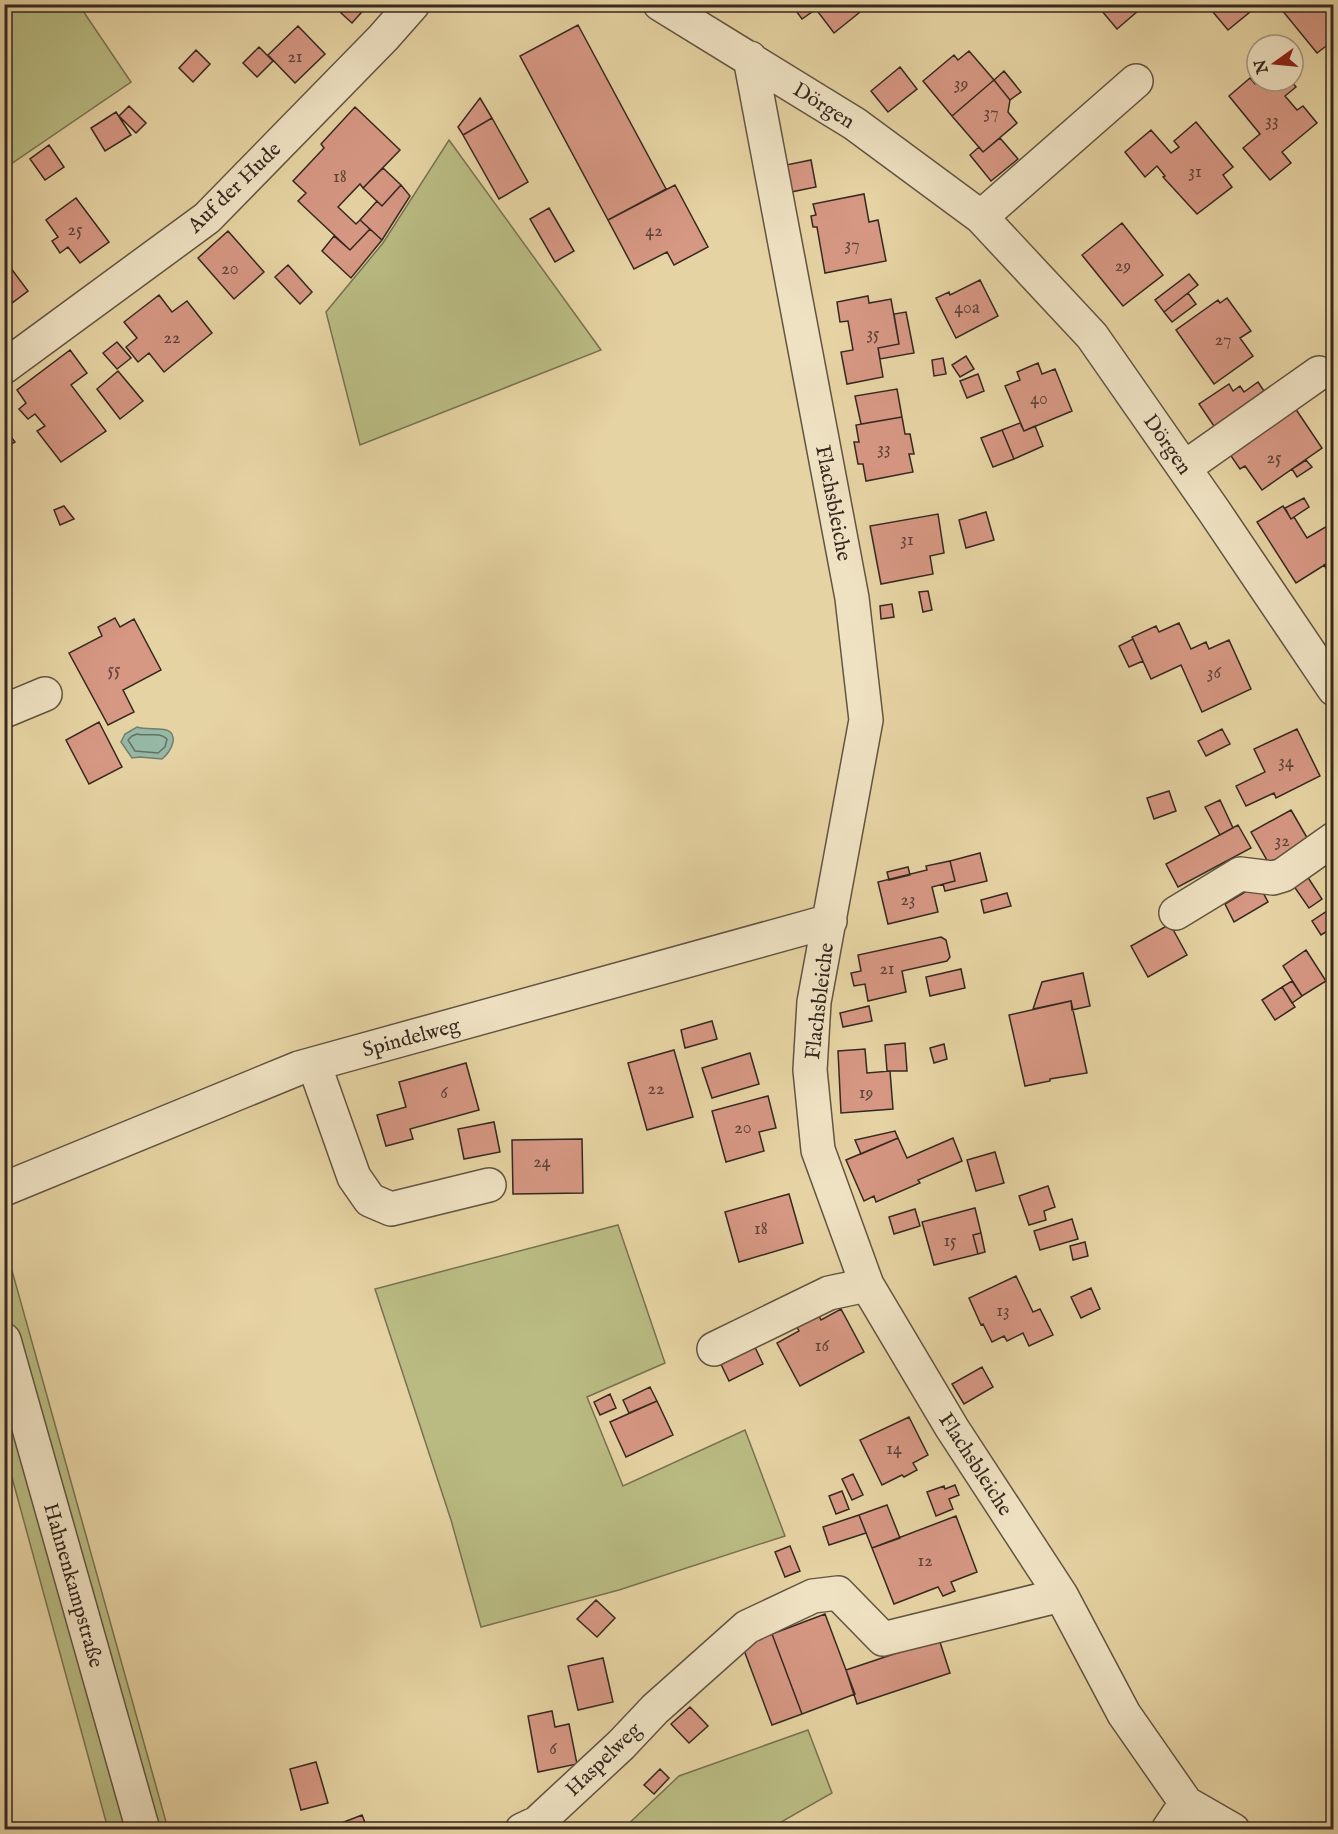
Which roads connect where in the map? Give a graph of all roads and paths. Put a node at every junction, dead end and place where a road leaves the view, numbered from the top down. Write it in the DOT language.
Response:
graph roads {
  1 [pos="413,4"];
  2 [pos="660,4"];
  3 [pos="701,13"];
  4 [pos="750,58"];
  5 [pos="1136,81"];
  6 [pos="981,217"];
  7 [pos="4,367"];
  8 [pos="1319,373"];
  9 [pos="1184,468"];
  10 [pos="1334,689"];
  11 [pos="45,694"];
  12 [pos="4,711"];
  13 [pos="1334,839"];
  14 [pos="1176,913"];
  15 [pos="830,921"];
  16 [pos="314,1064"];
  17 [pos="489,1185"];
  18 [pos="4,1189"];
  19 [pos="867,1285"];
  20 [pos="4,1340"];
  21 [pos="714,1349"];
  22 [pos="1061,1595"];
  23 [pos="1186,1803"];
  24 [pos="143,1830"];
  25 [pos="522,1830"];
  26 [pos="1168,1830"];
  27 [pos="1233,1830"];
  1 -- 7 [label="street, Auf der Hude"];
  2 -- 3 [label="street, Dörgen"];
  3 -- 4 [label="street, Dörgen"];
  4 -- 6 [label="street, Dörgen"];
  4 -- 15 [label="street, Flachsbleiche"];
  5 -- 6 [label="street"];
  6 -- 9 [label="street, Dörgen"];
  8 -- 9 [label="street"];
  9 -- 10 [label="street, Dörgen"];
  11 -- 12 [label="street"];
  13 -- 14 [label="street"];
  15 -- 16 [label="street, Spindelweg"];
  15 -- 19 [label="street, Flachsbleiche"];
  16 -- 17 [label="street"];
  16 -- 18 [label="street, Spindelweg"];
  19 -- 21 [label="street"];
  19 -- 22 [label="street, Flachsbleiche"];
  20 -- 24 [label="street, Hahnenkampstraße"];
  22 -- 23 [label="street, Flachsbleiche"];
  22 -- 25 [label="street, Haspelweg"];
  23 -- 26 [label="street"];
  23 -- 27 [label="street, Flachsbleiche"];
}
